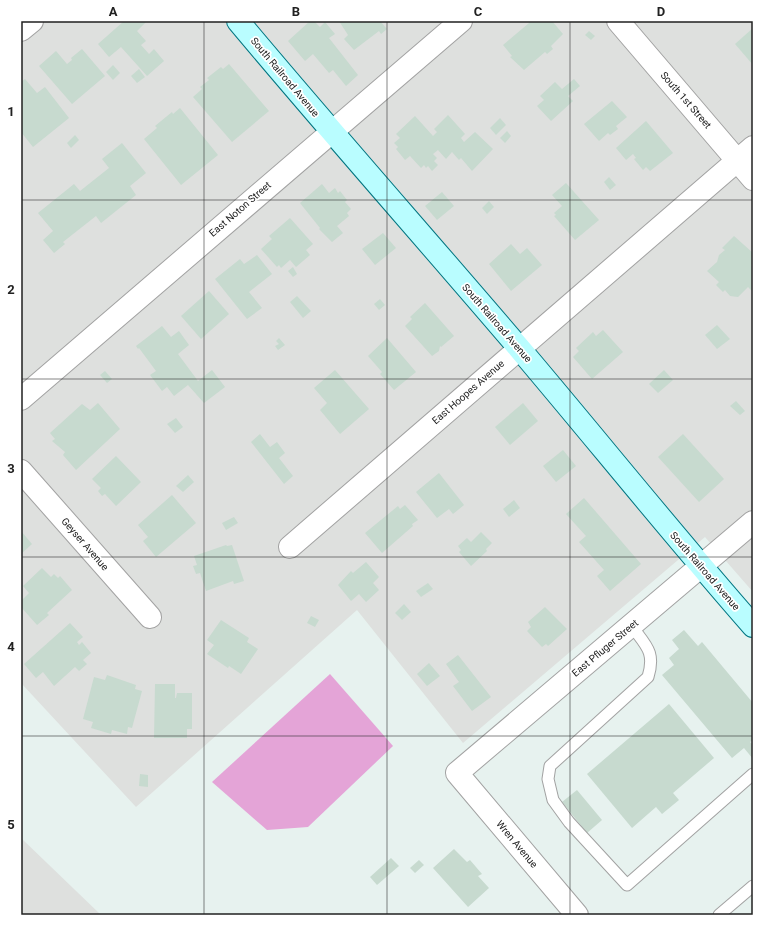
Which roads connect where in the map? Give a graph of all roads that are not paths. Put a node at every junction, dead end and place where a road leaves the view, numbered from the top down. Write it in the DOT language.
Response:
graph roads {
  1 [pos="32,21"];
  2 [pos="238,21"];
  3 [pos="461,21"];
  4 [pos="618,21"];
  5 [pos="21,30"];
  6 [pos="331,132"];
  7 [pos="745,154"];
  8 [pos="753,178"];
  9 [pos="519,348"];
  10 [pos="21,398"];
  11 [pos="21,471"];
  12 [pos="753,522"];
  13 [pos="290,547"];
  14 [pos="701,567"];
  15 [pos="150,617"];
  16 [pos="631,625"];
  17 [pos="753,626"];
  18 [pos="457,773"];
  19 [pos="753,774"];
  20 [pos="753,886"];
  21 [pos="577,915"];
  22 [pos="719,915"];
  1 -- 5 [label="street"];
  2 -- 6 [label="street, South Railroad Avenue"];
  3 -- 6 [label="street, East Noton Street"];
  4 -- 7 [label="street, South 1st Street"];
  6 -- 9 [label="street, South Railroad Avenue"];
  6 -- 10 [label="street, East Noton Street"];
  7 -- 8 [label="street, South 1st Street"];
  7 -- 9 [label="street, East Hoopes Avenue"];
  9 -- 13 [label="street, East Hoopes Avenue"];
  9 -- 14 [label="street, South Railroad Avenue"];
  11 -- 15 [label="street, Geyser Avenue"];
  12 -- 14 [label="street, East Pfluger Street"];
  14 -- 16 [label="street, East Pfluger Street"];
  14 -- 17 [label="street, South Railroad Avenue"];
  16 -- 18 [label="street, East Pfluger Street"];
  16 -- 19 [label="lane"];
  18 -- 21 [label="street, Wren Avenue"];
  20 -- 22 [label="lane"];
}
